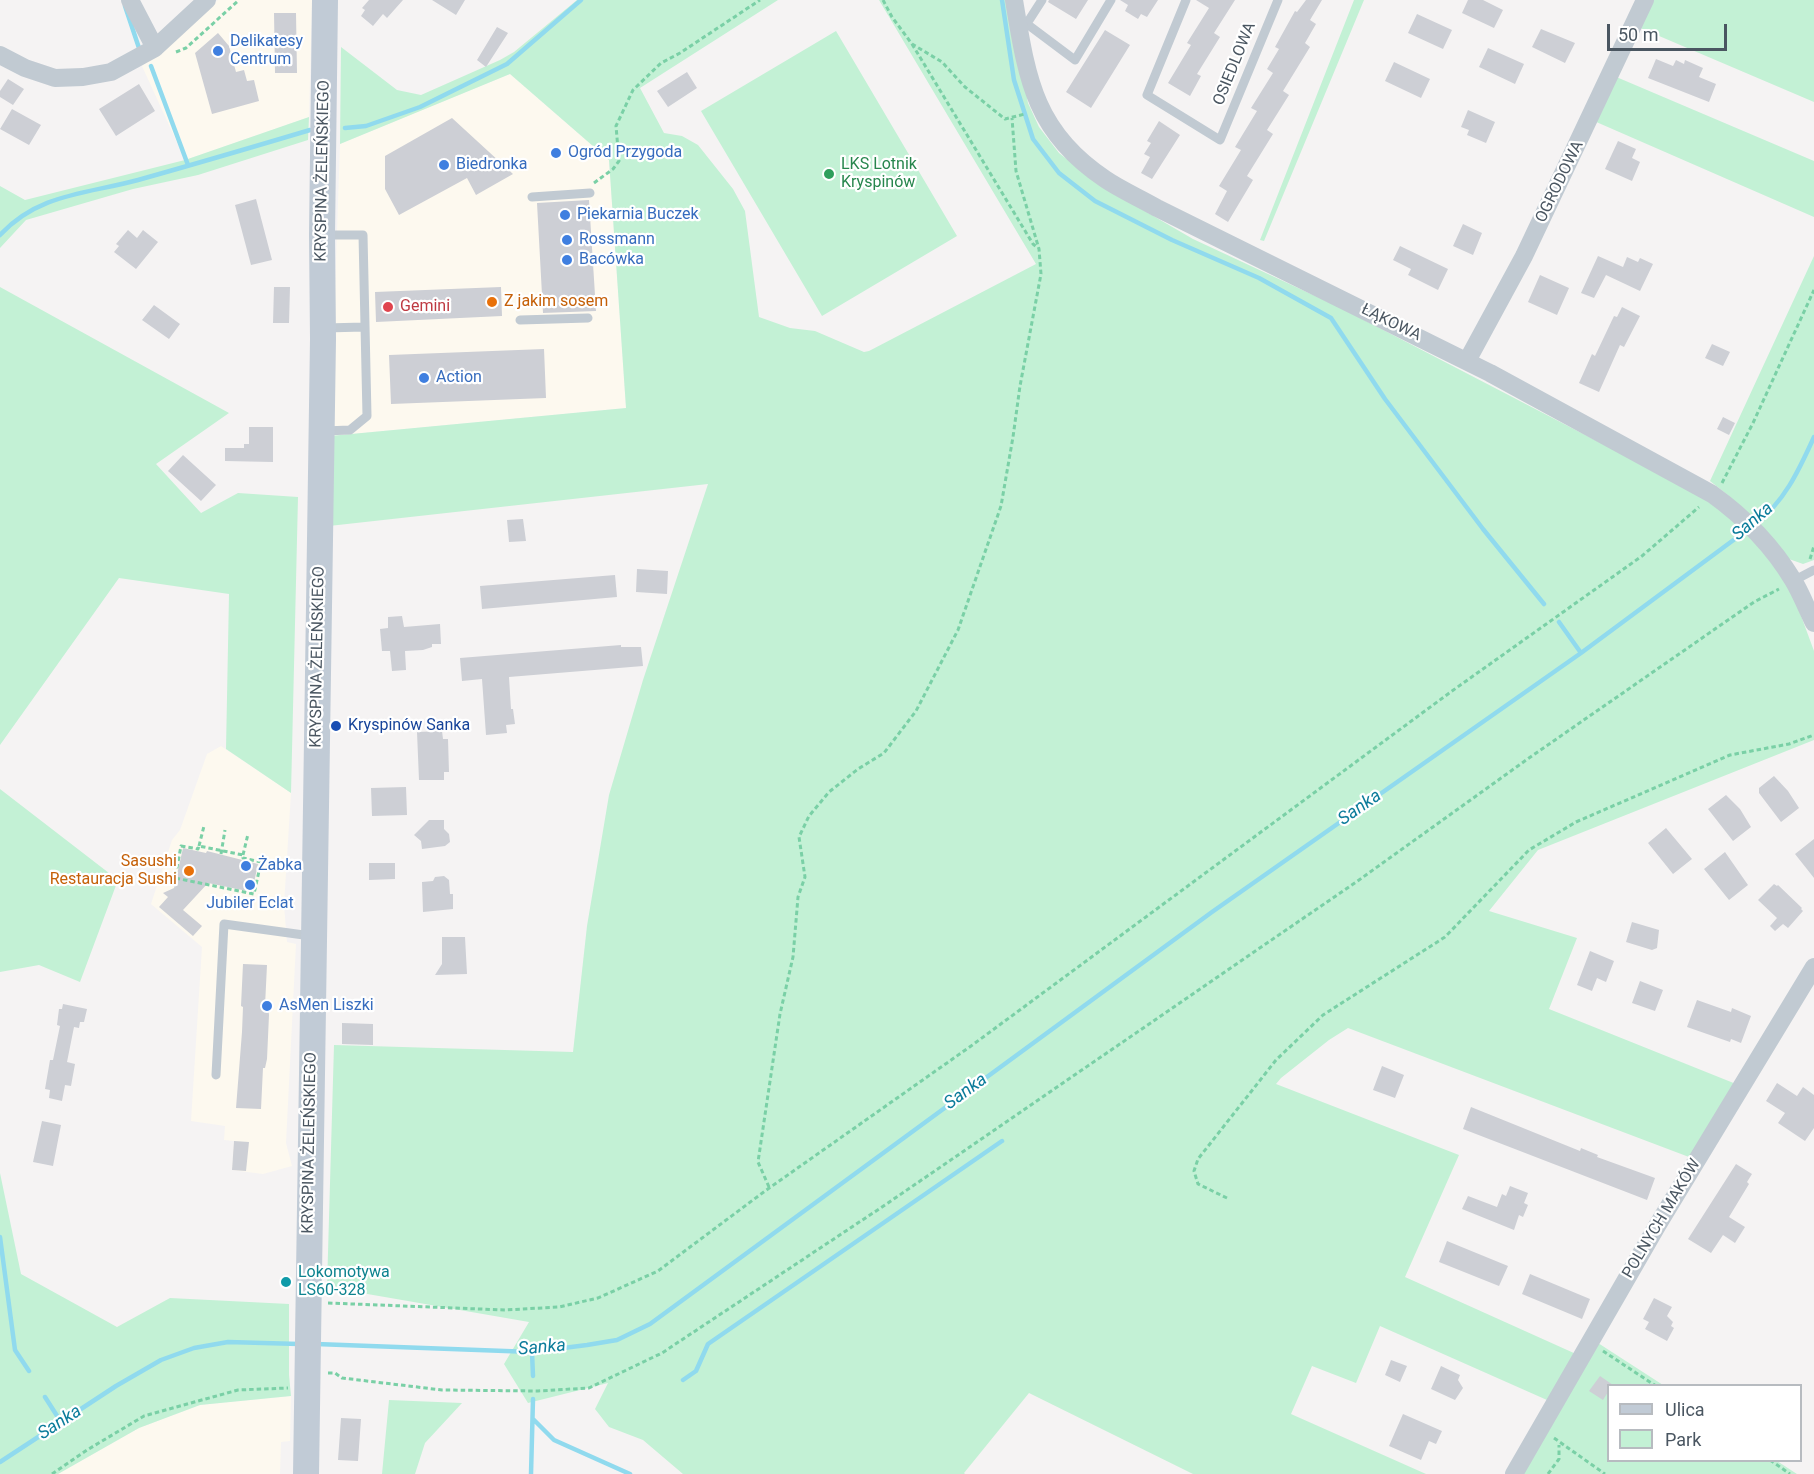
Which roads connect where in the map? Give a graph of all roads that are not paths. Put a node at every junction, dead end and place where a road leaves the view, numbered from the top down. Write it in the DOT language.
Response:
graph roads {
  1 [pos="130,0"];
  2 [pos="207,0"];
  3 [pos="325,0"];
  4 [pos="1014,0"];
  5 [pos="1042,0"];
  6 [pos="1112,0"];
  7 [pos="1186,0"];
  8 [pos="1278,0"];
  9 [pos="1645,0"];
  10 [pos="1023,29"];
  11 [pos="151,50"];
  12 [pos="0,55"];
  13 [pos="590,193"];
  14 [pos="532,197"];
  15 [pos="322,235"];
  16 [pos="588,318"];
  17 [pos="520,320"];
  18 [pos="364,327"];
  19 [pos="323,328"];
  20 [pos="1467,361"];
  21 [pos="321,431"];
  22 [pos="1814,570"];
  23 [pos="1794,581"];
  24 [pos="1814,622"];
  25 [pos="314,936"];
  26 [pos="1814,967"];
  27 [pos="216,1075"];
  28 [pos="306,1474"];
  29 [pos="1514,1474"];
  1 -- 11 [label="street"];
  2 -- 11 [label="street"];
  3 -- 15 [label="main road, KRYSPINA ŻELEŃSKIEGO"];
  4 -- 10 [label="street, ŁĄKOWA"];
  5 -- 10 [label="lane"];
  6 -- 10 [label="lane"];
  7 -- 8 [label="lane, OSIEDLOWA"];
  9 -- 20 [label="street, OGRODOWA"];
  10 -- 20 [label="street, ŁĄKOWA"];
  11 -- 12 [label="street"];
  13 -- 14 [label="lane"];
  15 -- 18 [label="lane"];
  15 -- 19 [label="main road, KRYSPINA ŻELEŃSKIEGO"];
  16 -- 17 [label="lane"];
  18 -- 19 [label="lane"];
  18 -- 21 [label="lane"];
  19 -- 21 [label="main road, KRYSPINA ŻELEŃSKIEGO"];
  20 -- 23 [label="street, ŁĄKOWA"];
  21 -- 25 [label="main road, KRYSPINA ŻELEŃSKIEGO"];
  22 -- 23 [label="lane"];
  23 -- 24 [label="street, ŁĄKOWA"];
  25 -- 27 [label="lane"];
  25 -- 28 [label="main road, KRYSPINA ŻELEŃSKIEGO"];
  26 -- 29 [label="street, POLNYCH MAKÓW"];
}
